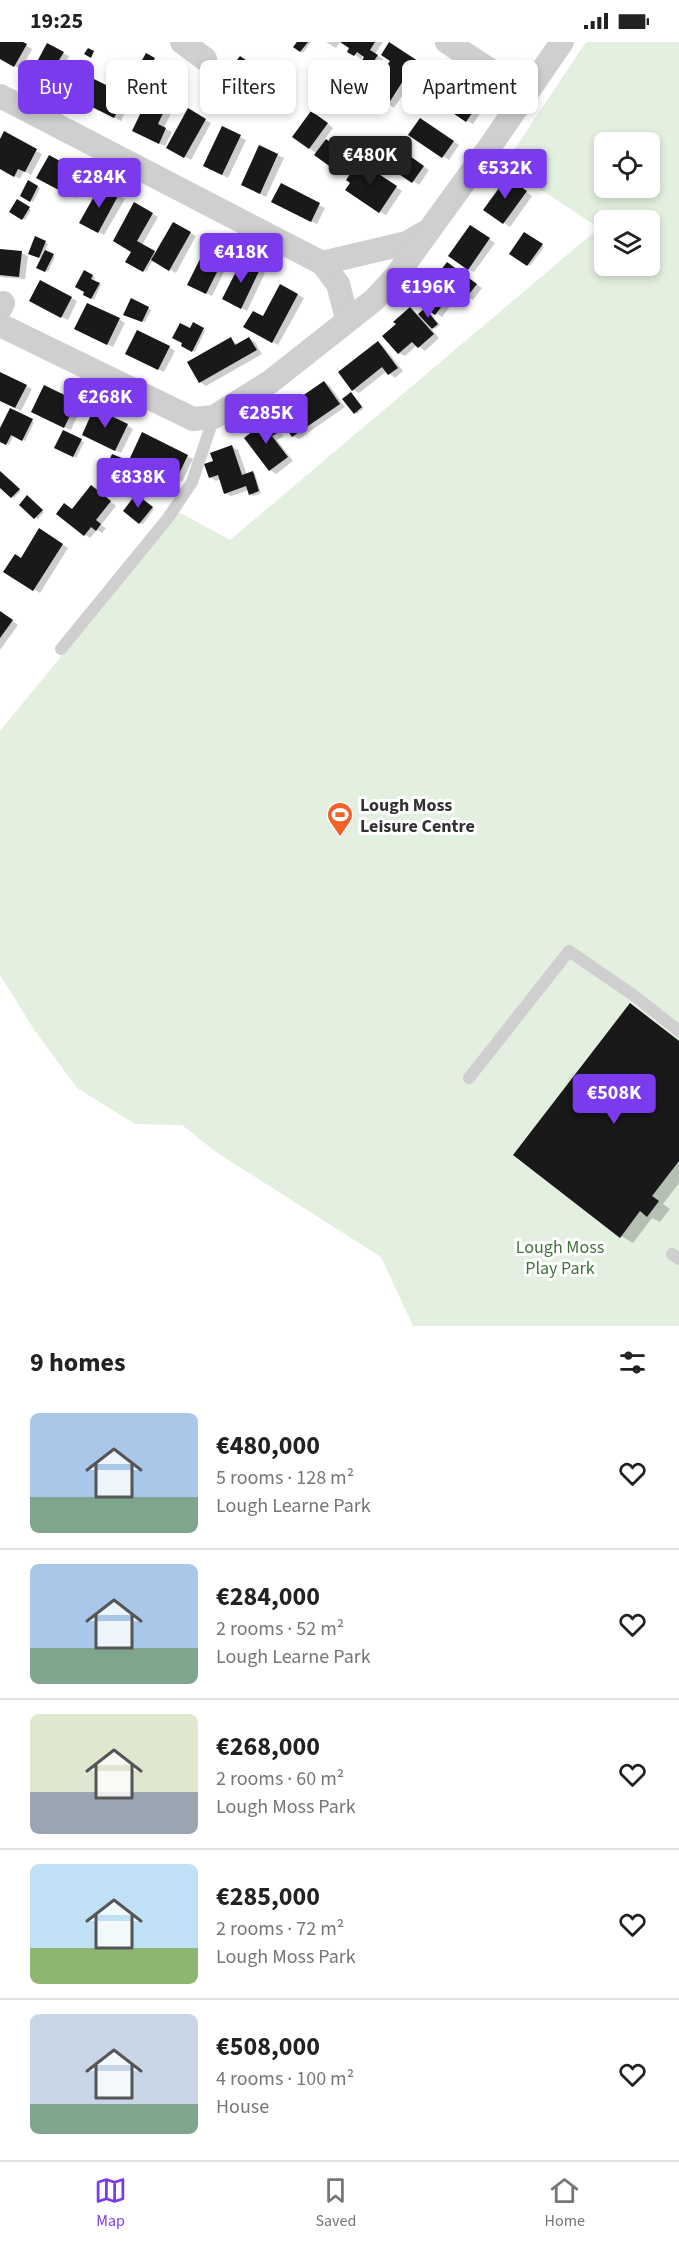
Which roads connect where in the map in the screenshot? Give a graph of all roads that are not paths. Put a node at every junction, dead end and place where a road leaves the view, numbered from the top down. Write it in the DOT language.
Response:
graph roads {
  1 [pos="182,42"];
  2 [pos="447,42"];
  3 [pos="562,42"];
  4 [pos="206,59"];
  5 [pos="475,60"];
  6 [pos="538,75"];
  7 [pos="0,96"];
  8 [pos="511,114"];
  9 [pos="427,232"];
  10 [pos="322,263"];
  11 [pos="1,312"];
  12 [pos="347,319"];
  13 [pos="214,417"];
  14 [pos="61,649"];
  15 [pos="679,1031"];
  16 [pos="469,1078"];
  1 -- 4 [label="street"];
  2 -- 5 [label="street"];
  3 -- 6 [label="street"];
  7 -- 10 [label="street"];
  8 -- 9 [label="street"];
  9 -- 10 [label="street"];
  9 -- 12 [label="street"];
  10 -- 12 [label="street"];
  11 -- 13 [label="street"];
  12 -- 13 [label="street"];
  13 -- 14 [label="lane"];
  15 -- 16 [label="lane"];
}
